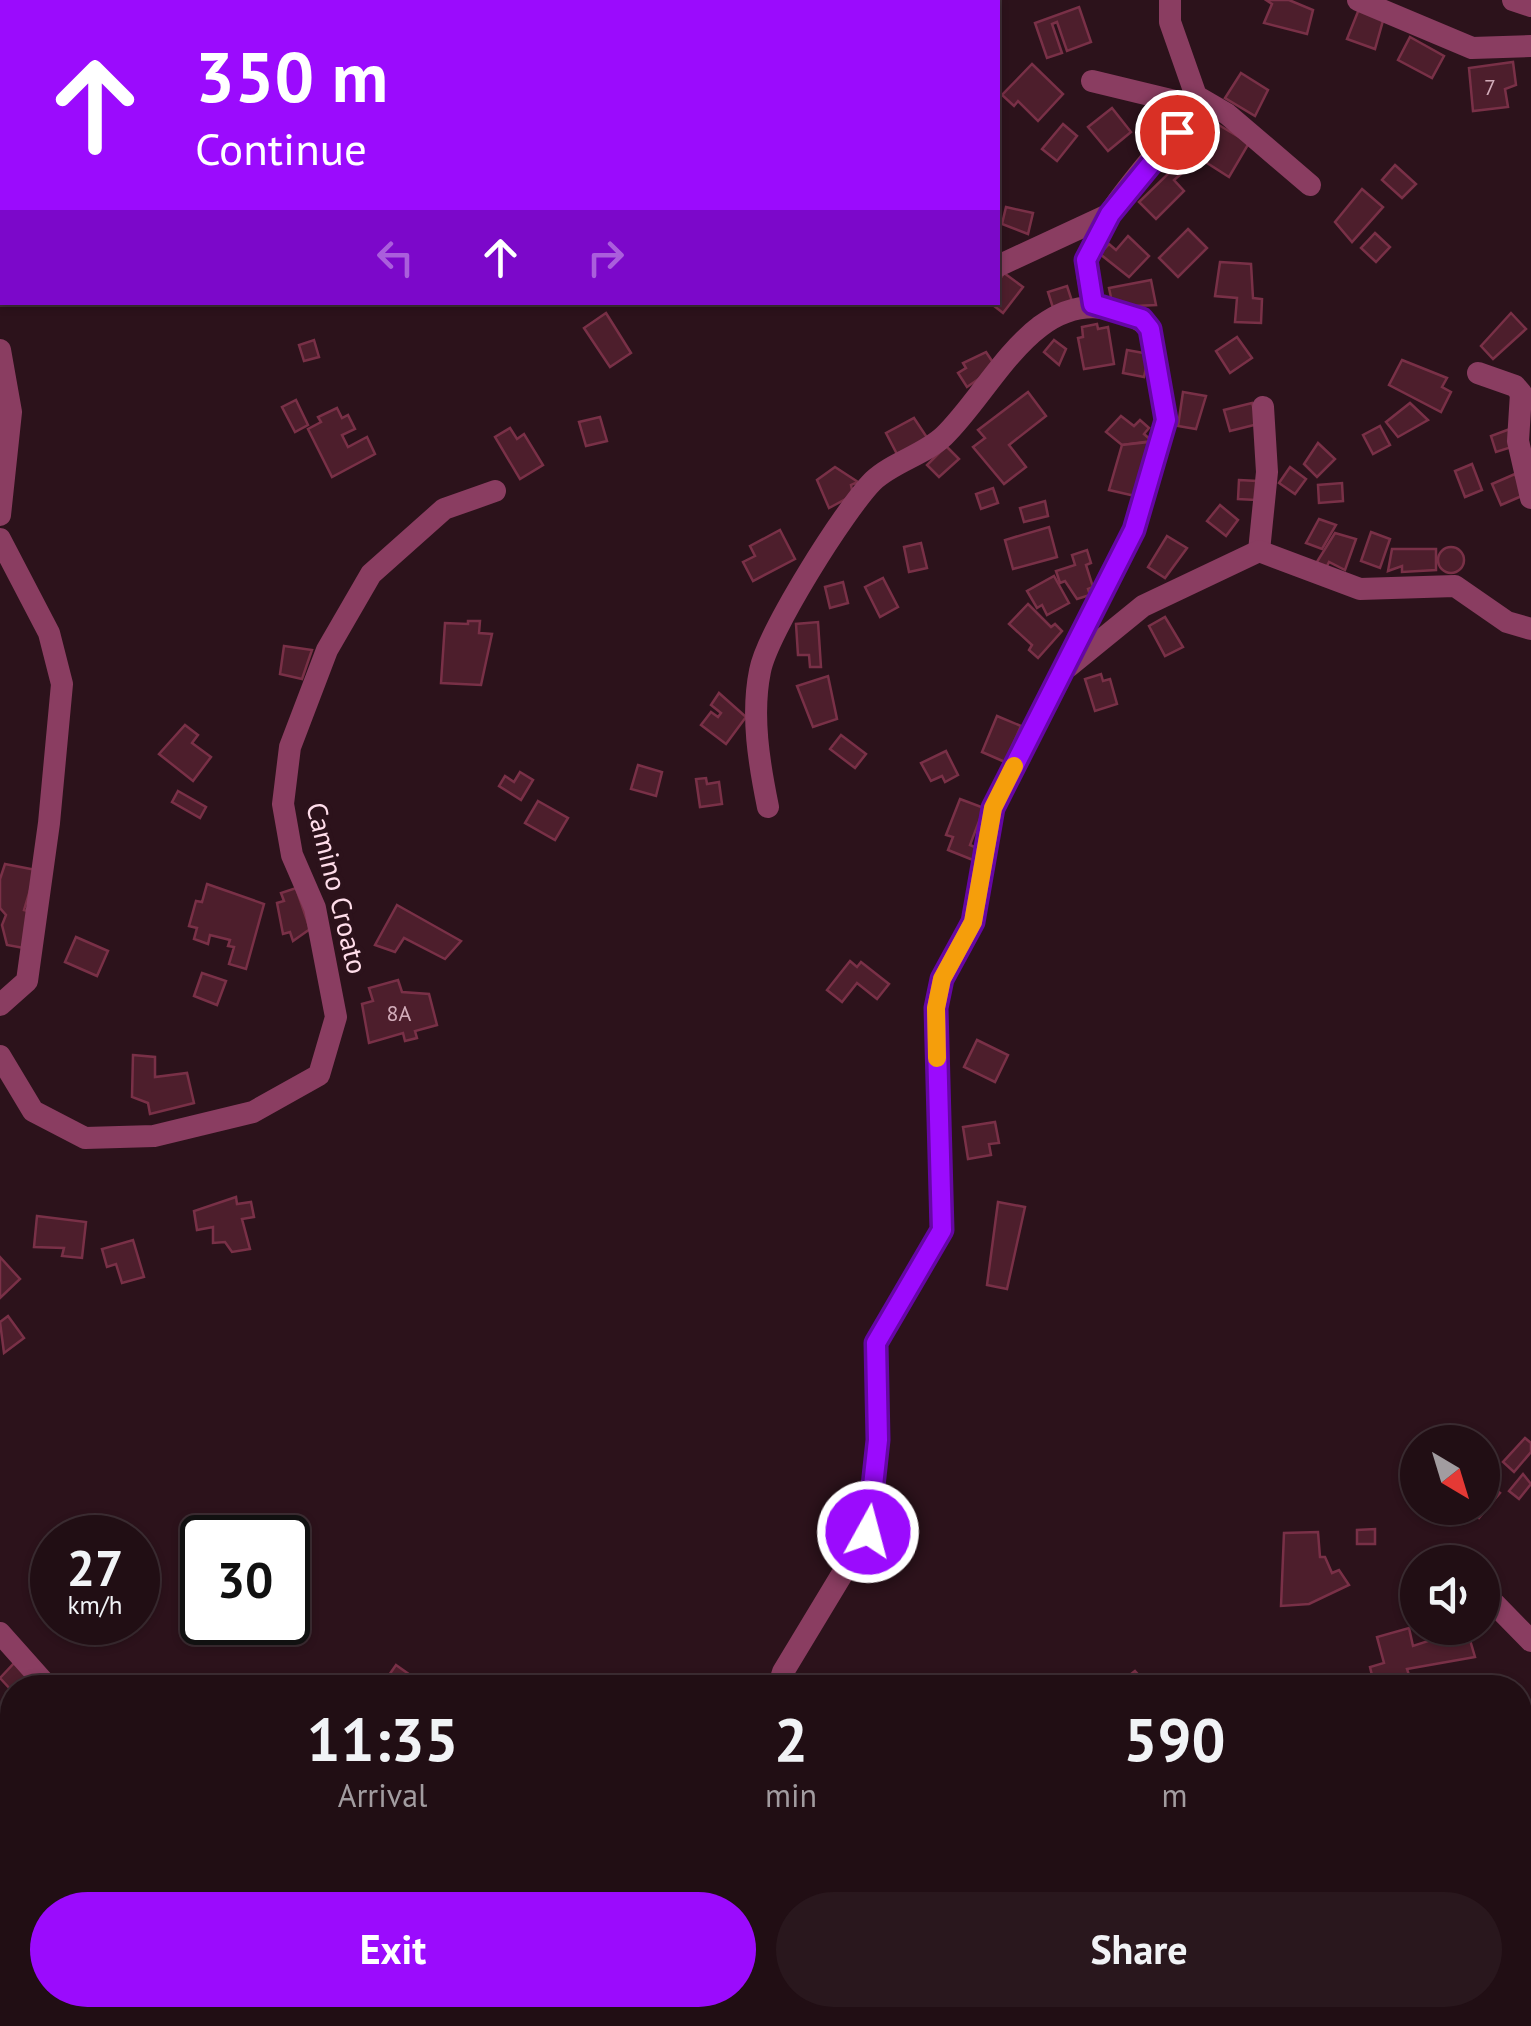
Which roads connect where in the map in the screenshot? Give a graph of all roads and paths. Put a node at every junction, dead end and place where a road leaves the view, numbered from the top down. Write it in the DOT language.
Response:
graph roads {
  1 [pos="1170,0"];
  2 [pos="1358,0"];
  3 [pos="1513,0"];
  4 [pos="1531,6"];
  5 [pos="1531,46"];
  6 [pos="1092,81"];
  7 [pos="1196,96"];
  8 [pos="1310,185"];
  9 [pos="1110,214"];
  10 [pos="1000,265"];
  11 [pos="1093,304"];
  12 [pos="0,350"];
  13 [pos="1478,373"];
  14 [pos="1523,381"];
  15 [pos="1263,407"];
  16 [pos="496,491"];
  17 [pos="1531,498"];
  18 [pos="0,515"];
  19 [pos="0,540"];
  20 [pos="1259,551"];
  21 [pos="1531,629"];
  22 [pos="1058,674"];
  23 [pos="768,807"];
  24 [pos="0,1005"];
  25 [pos="0,1056"];
  26 [pos="1500,1609"];
  27 [pos="0,1633"];
  28 [pos="1531,1640"];
  29 [pos="37,1675"];
  30 [pos="781,1675"];
  1 -- 7 [label="street"];
  2 -- 5 [label="street"];
  3 -- 4 [label="street"];
  6 -- 7 [label="street"];
  7 -- 8 [label="street"];
  7 -- 9 [label="street"];
  9 -- 10 [label="street"];
  9 -- 11 [label="street"];
  11 -- 22 [label="street"];
  11 -- 23 [label="street"];
  12 -- 18 [label="street"];
  13 -- 14 [label="street"];
  14 -- 17 [label="street"];
  15 -- 20 [label="street"];
  16 -- 25 [label="street, Camino Croato"];
  19 -- 24 [label="street"];
  20 -- 21 [label="street"];
  20 -- 22 [label="street"];
  22 -- 30 [label="street"];
  26 -- 28 [label="street"];
  27 -- 29 [label="street"];
}
